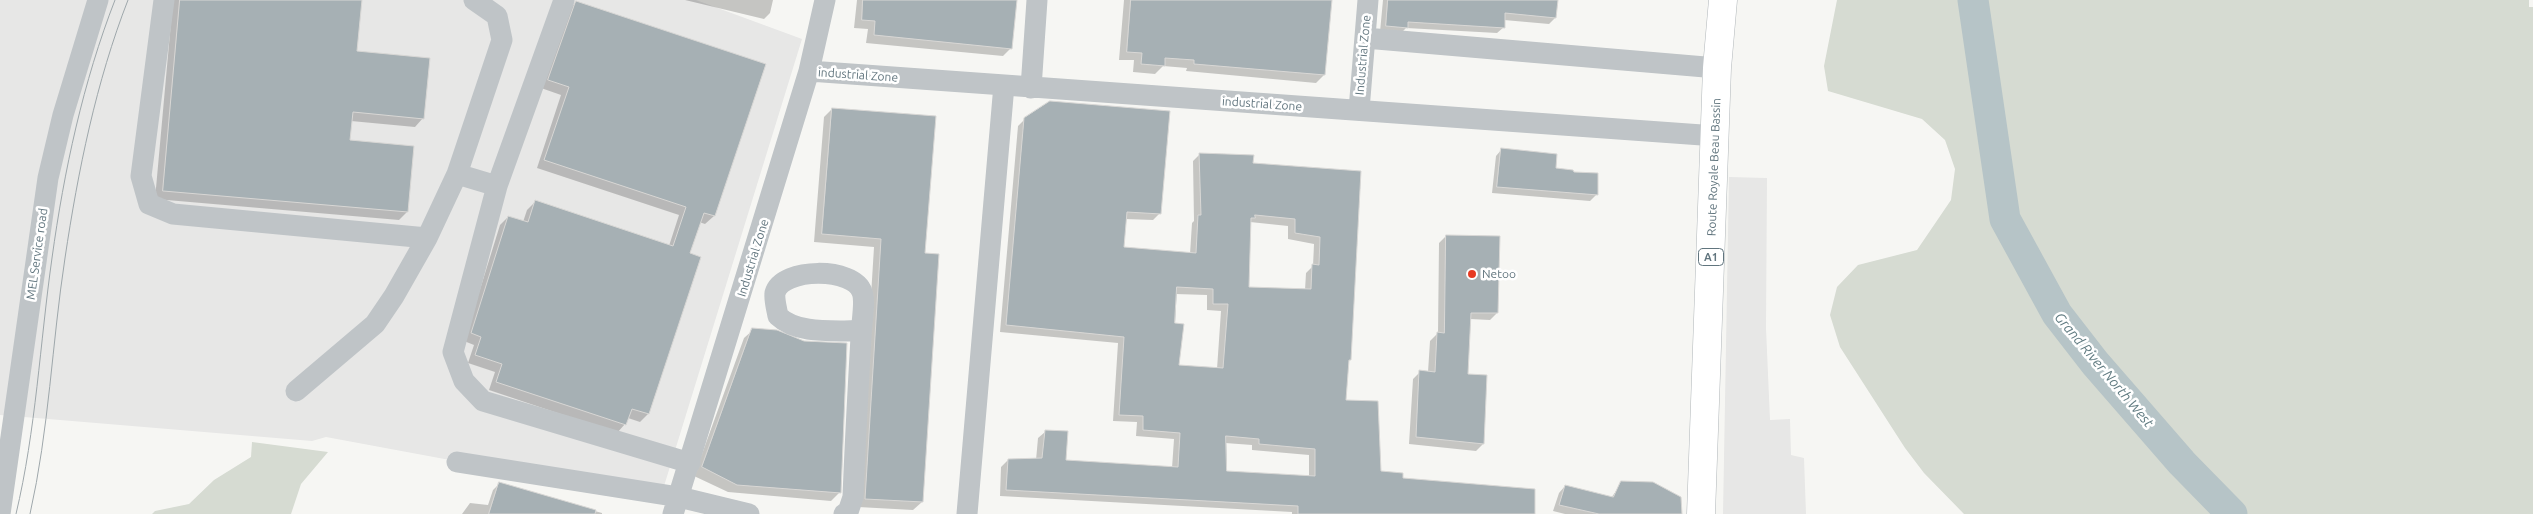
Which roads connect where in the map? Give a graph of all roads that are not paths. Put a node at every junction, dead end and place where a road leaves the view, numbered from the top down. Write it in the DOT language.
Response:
graph roads {
  1 [pos="98,0"];
  2 [pos="164,0"];
  3 [pos="474,0"];
  4 [pos="564,0"];
  5 [pos="825,0"];
  6 [pos="1037,0"];
  7 [pos="1368,0"];
  8 [pos="1723,0"];
  9 [pos="1365,38"];
  10 [pos="1717,68"];
  11 [pos="809,71"];
  12 [pos="1004,85"];
  13 [pos="1031,88"];
  14 [pos="1359,110"];
  15 [pos="1716,136"];
  16 [pos="457,174"];
  17 [pos="497,186"];
  18 [pos="427,238"];
  19 [pos="861,331"];
  20 [pos="296,391"];
  21 [pos="457,462"];
  22 [pos="690,463"];
  23 [pos="676,506"];
  24 [pos="0,514"];
  25 [pos="749,514"];
  26 [pos="844,514"];
  27 [pos="967,514"];
  28 [pos="1701,514"];
  1 -- 24 [label="street, MEL Service road"];
  2 -- 18 [label="street"];
  3 -- 16 [label="street"];
  4 -- 17 [label="street"];
  5 -- 11 [label="street, Industrial Zone"];
  6 -- 13 [label="street"];
  7 -- 9 [label="street, Industrial Zone"];
  8 -- 10 [label="main road, Route Royale Beau Bassin / A1"];
  9 -- 10 [label="street"];
  9 -- 14 [label="street, Industrial Zone"];
  10 -- 15 [label="main road, Route Royale Beau Bassin / A1"];
  11 -- 12 [label="street, industrial Zone"];
  11 -- 22 [label="street, Industrial Zone"];
  12 -- 13 [label="street, industrial Zone"];
  12 -- 27 [label="street"];
  13 -- 14 [label="street, industrial Zone"];
  14 -- 15 [label="street, industrial Zone"];
  15 -- 28 [label="main road, Route Royale Beau Bassin / A1"];
  16 -- 17 [label="street"];
  16 -- 18 [label="street"];
  17 -- 22 [label="street"];
  18 -- 20 [label="street"];
  19 -- 26 [label="street"];
  21 -- 23 [label="street"];
  22 -- 23 [label="street, Industrial Zone"];
  23 -- 25 [label="street"];
}
